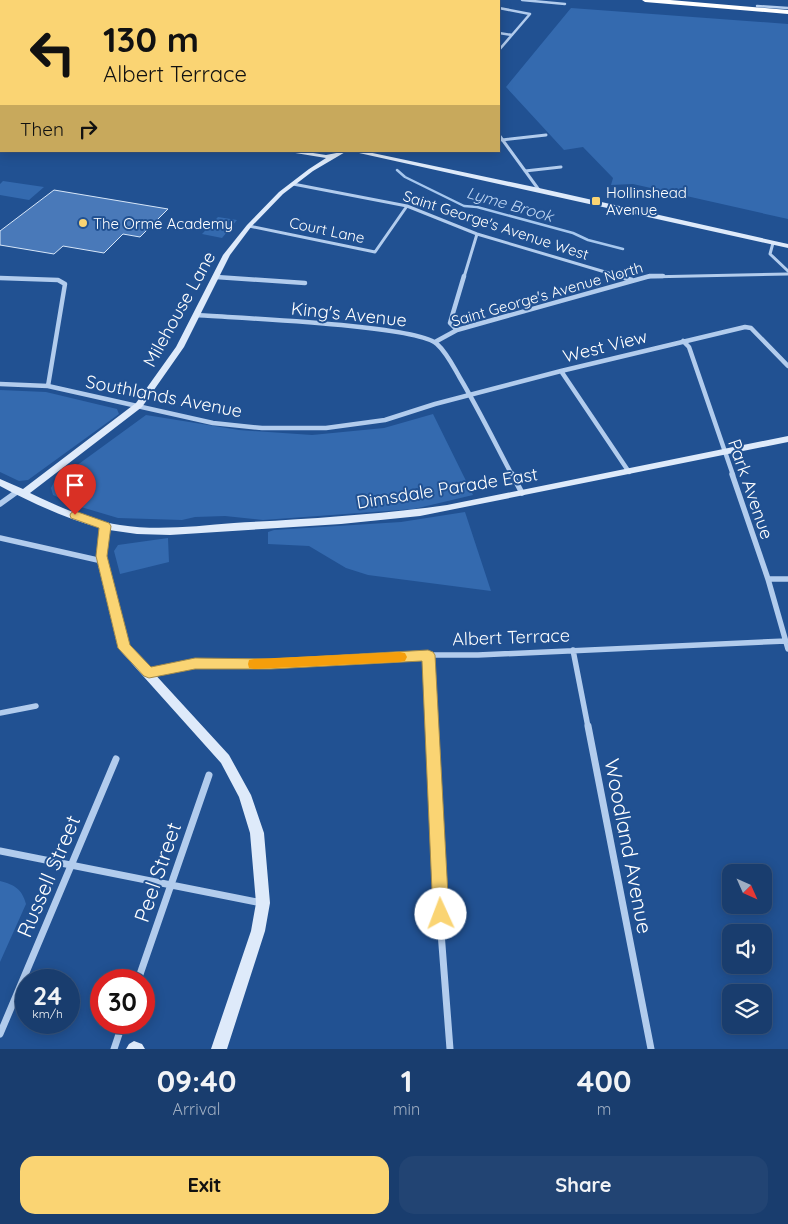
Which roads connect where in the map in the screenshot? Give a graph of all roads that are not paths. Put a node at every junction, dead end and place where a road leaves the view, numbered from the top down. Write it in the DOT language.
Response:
graph roads {
  1 [pos="522,0"];
  2 [pos="645,0"];
  3 [pos="674,0"];
  4 [pos="565,4"];
  5 [pos="500,8"];
  6 [pos="788,10"];
  7 [pos="500,33"];
  8 [pos="512,35"];
  9 [pos="500,49"];
  10 [pos="546,135"];
  11 [pos="500,137"];
  12 [pos="502,140"];
  13 [pos="295,152"];
  14 [pos="357,152"];
  15 [pos="317,154"];
  16 [pos="339,155"];
  17 [pos="375,156"];
  18 [pos="561,167"];
  19 [pos="311,170"];
  20 [pos="525,171"];
  21 [pos="293,184"];
  22 [pos="539,190"];
  23 [pos="407,206"];
  24 [pos="249,226"];
  25 [pos="476,234"];
  26 [pos="773,243"];
  27 [pos="788,246"];
  28 [pos="788,272"];
  29 [pos="216,277"];
  30 [pos="0,278"];
  31 [pos="632,280"];
  32 [pos="305,283"];
  33 [pos="196,315"];
  34 [pos="456,330"];
  35 [pos="683,341"];
  36 [pos="435,342"];
  37 [pos="788,366"];
  38 [pos="561,371"];
  39 [pos="0,384"];
  40 [pos="48,386"];
  41 [pos="470,395"];
  42 [pos="139,405"];
  43 [pos="788,439"];
  44 [pos="724,452"];
  45 [pos="628,472"];
  46 [pos="0,482"];
  47 [pos="21,492"];
  48 [pos="522,493"];
  49 [pos="0,504"];
  50 [pos="105,526"];
  51 [pos="0,538"];
  52 [pos="103,562"];
  53 [pos="768,579"];
  54 [pos="788,580"];
  55 [pos="786,641"];
  56 [pos="788,649"];
  57 [pos="573,650"];
  58 [pos="428,655"];
  59 [pos="149,673"];
  60 [pos="36,706"];
  61 [pos="0,713"];
  62 [pos="116,759"];
  63 [pos="209,775"];
  64 [pos="0,851"];
  65 [pos="71,865"];
  66 [pos="170,884"];
  67 [pos="263,903"];
  68 [pos="142,969"];
  69 [pos="0,1034"];
  70 [pos="119,1034"];
  71 [pos="114,1049"];
  72 [pos="219,1049"];
  73 [pos="450,1049"];
  74 [pos="652,1049"];
  1 -- 4 [label="street"];
  2 -- 6 [label="highway"];
  3 -- 6 [label="highway"];
  5 -- 8 [label="street"];
  7 -- 8 [label="street"];
  8 -- 9 [label="street"];
  10 -- 12 [label="street"];
  11 -- 12 [label="street"];
  12 -- 20 [label="street"];
  13 -- 15 [label="main road"];
  14 -- 17 [label="main road"];
  15 -- 16 [label="main road"];
  15 -- 19 [label="main road, Milehouse Lane"];
  16 -- 17 [label="main road"];
  16 -- 19 [label="main road, Milehouse Lane"];
  17 -- 22 [label="main road"];
  18 -- 20 [label="street"];
  19 -- 21 [label="main road, Milehouse Lane"];
  20 -- 22 [label="street"];
  21 -- 23 [label="street, Saint George's Avenue West"];
  21 -- 24 [label="main road, Milehouse Lane"];
  22 -- 26 [label="main road"];
  23 -- 24 [label="street, Court Lane"];
  23 -- 25 [label="street, Saint George's Avenue West"];
  24 -- 29 [label="main road, Milehouse Lane"];
  25 -- 31 [label="street, Saint George's Avenue West"];
  25 -- 34 [label="street"];
  26 -- 27 [label="main road"];
  26 -- 28 [label="street"];
  28 -- 31 [label="street, Saint George's Avenue North"];
  29 -- 32 [label="street"];
  29 -- 33 [label="main road, Milehouse Lane"];
  30 -- 40 [label="street"];
  31 -- 34 [label="street, Saint George's Avenue North"];
  33 -- 36 [label="street, King's Avenue"];
  33 -- 42 [label="main road, Milehouse Lane"];
  34 -- 36 [label="street, Saint George's Avenue North"];
  35 -- 37 [label="street, West View"];
  35 -- 38 [label="street, West View"];
  35 -- 44 [label="street, Park Avenue"];
  36 -- 41 [label="street"];
  38 -- 41 [label="street, West View"];
  38 -- 45 [label="street"];
  39 -- 40 [label="street, Southlands Avenue"];
  40 -- 42 [label="street, Southlands Avenue"];
  41 -- 42 [label="street, Southlands Avenue"];
  41 -- 48 [label="street"];
  42 -- 47 [label="main road, Milehouse Lane"];
  43 -- 44 [label="main road, Dimsdale Parade East"];
  44 -- 45 [label="main road, Dimsdale Parade East"];
  44 -- 53 [label="street, Park Avenue"];
  45 -- 48 [label="main road, Dimsdale Parade East"];
  46 -- 47 [label="main road, Dimsdale Parade East"];
  47 -- 49 [label="street"];
  47 -- 50 [label="main road, Dimsdale Parade East"];
  48 -- 50 [label="main road, Dimsdale Parade East"];
  50 -- 52 [label="main road"];
  51 -- 52 [label="street"];
  52 -- 59 [label="main road"];
  53 -- 54 [label="street"];
  53 -- 55 [label="street, Park Avenue"];
  55 -- 56 [label="street, Park Avenue"];
  55 -- 57 [label="street, Albert Terrace"];
  57 -- 58 [label="street, Albert Terrace"];
  57 -- 74 [label="street, Woodland Avenue"];
  58 -- 59 [label="street, Albert Terrace"];
  58 -- 73 [label="street"];
  59 -- 67 [label="main road"];
  60 -- 61 [label="street"];
  62 -- 65 [label="street, Russell Street"];
  63 -- 66 [label="street, Peel Street"];
  64 -- 65 [label="street"];
  65 -- 66 [label="street"];
  65 -- 69 [label="street, Russell Street"];
  66 -- 67 [label="street"];
  66 -- 68 [label="street, Peel Street"];
  67 -- 72 [label="main road"];
  70 -- 71 [label="street"];
}
